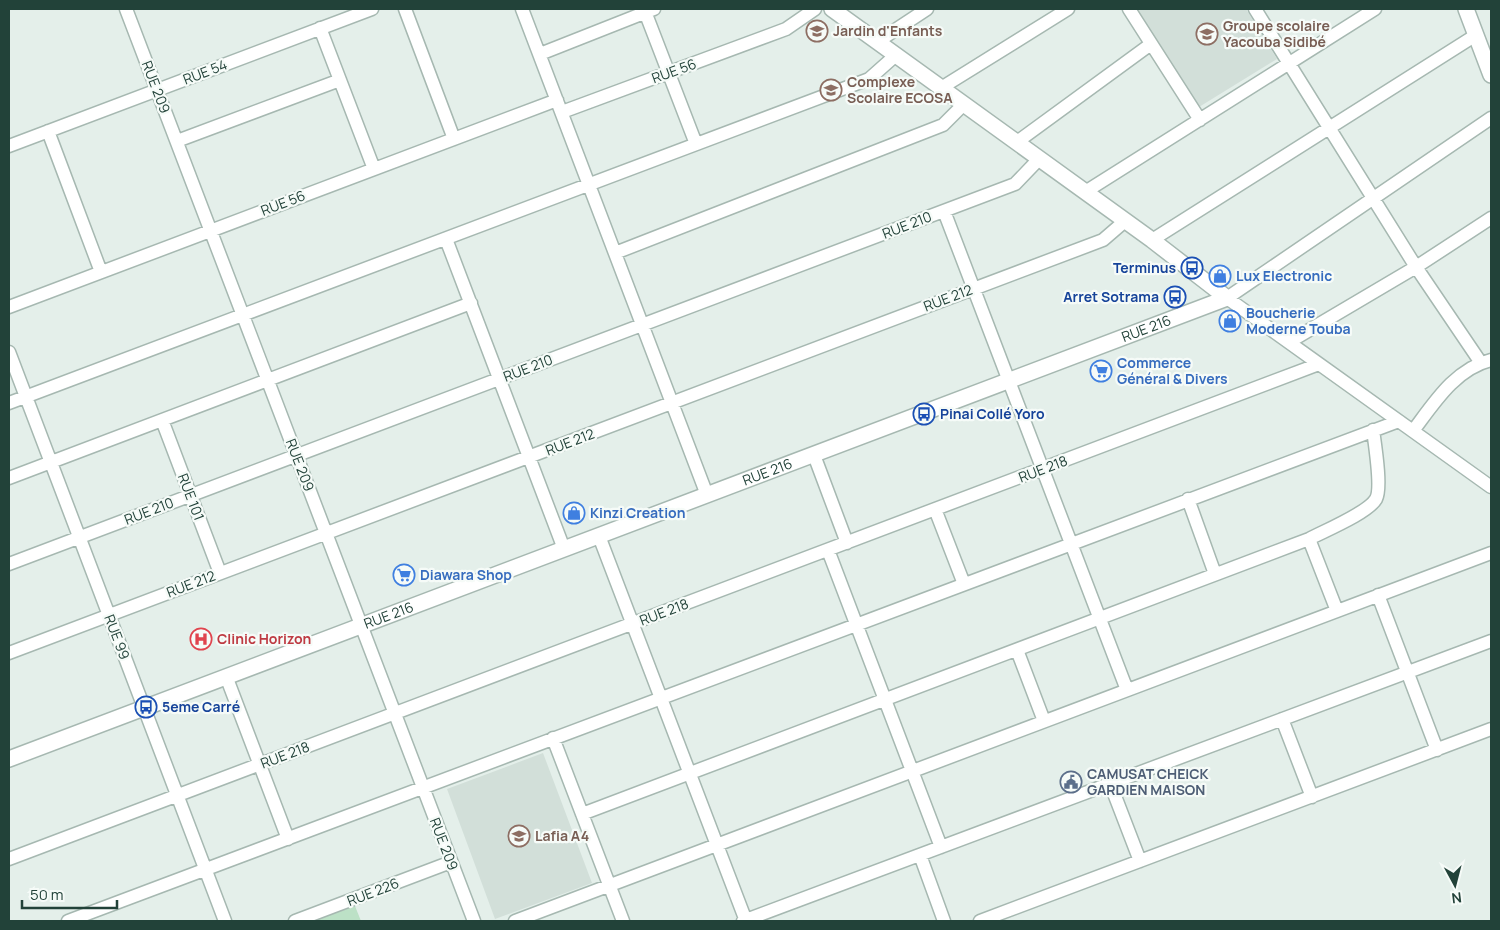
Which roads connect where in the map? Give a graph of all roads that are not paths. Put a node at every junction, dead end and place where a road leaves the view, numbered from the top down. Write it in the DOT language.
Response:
graph roads {
  1 [pos="126,9"];
  2 [pos="372,9"];
  3 [pos="405,9"];
  4 [pos="522,9"];
  5 [pos="815,9"];
  6 [pos="832,9"];
  7 [pos="927,9"];
  8 [pos="1068,9"];
  9 [pos="1129,9"];
  10 [pos="1255,9"];
  11 [pos="1375,9"];
  12 [pos="1466,9"];
  13 [pos="648,10"];
  14 [pos="320,28"];
  15 [pos="1476,35"];
  16 [pos="877,42"];
  17 [pos="1152,44"];
  18 [pos="1487,50"];
  19 [pos="540,54"];
  20 [pos="896,55"];
  21 [pos="1289,63"];
  22 [pos="669,73"];
  23 [pos="1491,75"];
  24 [pos="340,80"];
  25 [pos="941,88"];
  26 [pos="157,90"];
  27 [pos="557,100"];
  28 [pos="964,104"];
  29 [pos="562,112"];
  30 [pos="1491,118"];
  31 [pos="1200,120"];
  32 [pos="1329,128"];
  33 [pos="48,131"];
  34 [pos="454,139"];
  35 [pos="177,141"];
  36 [pos="1017,142"];
  37 [pos="696,144"];
  38 [pos="9,146"];
  39 [pos="1039,159"];
  40 [pos="374,169"];
  41 [pos="589,184"];
  42 [pos="1085,192"];
  43 [pos="1374,198"];
  44 [pos="944,211"];
  45 [pos="1491,218"];
  46 [pos="1125,221"];
  47 [pos="211,231"];
  48 [pos="446,238"];
  49 [pos="1152,240"];
  50 [pos="615,253"];
  51 [pos="1416,267"];
  52 [pos="101,272"];
  53 [pos="974,289"];
  54 [pos="1227,298"];
  55 [pos="471,304"];
  56 [pos="9,307"];
  57 [pos="243,315"];
  58 [pos="643,325"];
  59 [pos="1289,342"];
  60 [pos="9,352"];
  61 [pos="1486,361"];
  62 [pos="1319,364"];
  63 [pos="500,379"];
  64 [pos="268,380"];
  65 [pos="1009,381"];
  66 [pos="26,397"];
  67 [pos="672,403"];
  68 [pos="9,404"];
  69 [pos="162,420"];
  70 [pos="1398,421"];
  71 [pos="1373,430"];
  72 [pos="1413,431"];
  73 [pos="296,455"];
  74 [pos="814,455"];
  75 [pos="529,457"];
  76 [pos="51,462"];
  77 [pos="1043,469"];
  78 [pos="9,478"];
  79 [pos="1491,487"];
  80 [pos="708,495"];
  81 [pos="190,496"];
  82 [pos="1188,499"];
  83 [pos="935,509"];
  84 [pos="326,533"];
  85 [pos="599,536"];
  86 [pos="79,537"];
  87 [pos="1309,539"];
  88 [pos="847,543"];
  89 [pos="1071,543"];
  90 [pos="564,549"];
  91 [pos="828,550"];
  92 [pos="1491,553"];
  93 [pos="9,564"];
  94 [pos="220,573"];
  95 [pos="1215,574"];
  96 [pos="964,584"];
  97 [pos="1378,596"];
  98 [pos="1337,611"];
  99 [pos="109,615"];
  100 [pos="1100,618"];
  101 [pos="632,624"];
  102 [pos="857,624"];
  103 [pos="361,626"];
  104 [pos="1491,641"];
  105 [pos="1017,650"];
  106 [pos="9,653"];
  107 [pos="1407,672"];
  108 [pos="226,676"];
  109 [pos="1127,690"];
  110 [pos="661,698"];
  111 [pos="886,700"];
  112 [pos="144,708"];
  113 [pos="395,713"];
  114 [pos="1282,719"];
  115 [pos="1044,721"];
  116 [pos="1491,729"];
  117 [pos="553,738"];
  118 [pos="1437,750"];
  119 [pos="9,759"];
  120 [pos="260,764"];
  121 [pos="913,771"];
  122 [pos="690,774"];
  123 [pos="1110,783"];
  124 [pos="423,788"];
  125 [pos="178,795"];
  126 [pos="1312,797"];
  127 [pos="582,814"];
  128 [pos="288,838"];
  129 [pos="717,845"];
  130 [pos="942,847"];
  131 [pos="920,855"];
  132 [pos="9,859"];
  133 [pos="1140,861"];
  134 [pos="451,862"];
  135 [pos="206,870"];
  136 [pos="609,886"];
  137 [pos="68,921"];
  138 [pos="226,921"];
  139 [pos="295,921"];
  140 [pos="474,921"];
  141 [pos="515,921"];
  142 [pos="623,921"];
  143 [pos="745,921"];
  144 [pos="944,921"];
  145 [pos="980,921"];
  1 -- 26 [label="street, RUE 209"];
  2 -- 14 [label="street, RUE 54"];
  3 -- 34 [label="street"];
  4 -- 19 [label="street"];
  5 -- 22 [label="street, RUE 56"];
  6 -- 16 [label="street"];
  7 -- 16 [label="street"];
  8 -- 25 [label="street"];
  9 -- 17 [label="street"];
  10 -- 21 [label="street"];
  11 -- 21 [label="street"];
  12 -- 15 [label="street"];
  13 -- 19 [label="street"];
  13 -- 22 [label="street"];
  14 -- 24 [label="street"];
  14 -- 26 [label="street, RUE 54"];
  15 -- 18 [label="street"];
  15 -- 32 [label="street"];
  16 -- 20 [label="street"];
  17 -- 31 [label="street"];
  17 -- 36 [label="street"];
  18 -- 23 [label="street"];
  19 -- 27 [label="street"];
  20 -- 25 [label="street"];
  20 -- 37 [label="street"];
  21 -- 31 [label="street"];
  21 -- 32 [label="street"];
  22 -- 29 [label="street, RUE 56"];
  22 -- 37 [label="street"];
  24 -- 35 [label="street"];
  24 -- 40 [label="street"];
  25 -- 28 [label="street"];
  26 -- 33 [label="street, RUE 54"];
  26 -- 35 [label="street, RUE 209"];
  27 -- 29 [label="street"];
  27 -- 34 [label="street, RUE 56"];
  28 -- 36 [label="street"];
  28 -- 50 [label="street"];
  29 -- 41 [label="street"];
  30 -- 43 [label="street, RUE 216"];
  31 -- 42 [label="street"];
  32 -- 43 [label="street"];
  32 -- 49 [label="street"];
  33 -- 38 [label="street, RUE 54"];
  33 -- 52 [label="street"];
  34 -- 40 [label="street, RUE 56"];
  35 -- 47 [label="street, RUE 209"];
  36 -- 39 [label="street"];
  37 -- 41 [label="street"];
  39 -- 42 [label="street"];
  39 -- 44 [label="street, RUE 210"];
  40 -- 47 [label="street, RUE 56"];
  41 -- 48 [label="street"];
  41 -- 50 [label="street"];
  42 -- 46 [label="street"];
  43 -- 51 [label="street"];
  43 -- 54 [label="street, RUE 216"];
  44 -- 53 [label="street"];
  44 -- 58 [label="street, RUE 210"];
  45 -- 51 [label="street"];
  46 -- 49 [label="street"];
  46 -- 53 [label="street, RUE 212"];
  47 -- 52 [label="street, RUE 56"];
  47 -- 57 [label="street, RUE 209"];
  48 -- 55 [label="street"];
  48 -- 57 [label="street"];
  49 -- 54 [label="street"];
  50 -- 58 [label="street"];
  51 -- 59 [label="street"];
  51 -- 61 [label="street"];
  52 -- 56 [label="street, RUE 56"];
  53 -- 65 [label="street"];
  53 -- 67 [label="street, RUE 212"];
  54 -- 59 [label="street"];
  54 -- 65 [label="street, RUE 216"];
  55 -- 63 [label="street"];
  55 -- 64 [label="street"];
  57 -- 64 [label="street, RUE 209"];
  57 -- 66 [label="street"];
  58 -- 63 [label="street, RUE 210"];
  58 -- 67 [label="street"];
  59 -- 62 [label="street"];
  60 -- 66 [label="street, RUE 99"];
  61 -- 72 [label="street"];
  62 -- 70 [label="street"];
  62 -- 77 [label="street, RUE 218"];
  63 -- 73 [label="street, RUE 210"];
  63 -- 75 [label="street"];
  64 -- 69 [label="street"];
  64 -- 73 [label="street, RUE 209"];
  65 -- 74 [label="street, RUE 216"];
  65 -- 77 [label="street"];
  66 -- 68 [label="street"];
  66 -- 76 [label="street, RUE 99"];
  67 -- 75 [label="street, RUE 212"];
  67 -- 80 [label="street"];
  69 -- 76 [label="street"];
  69 -- 81 [label="street, RUE 101"];
  70 -- 71 [label="street"];
  70 -- 72 [label="street"];
  71 -- 82 [label="street"];
  71 -- 87 [label="street"];
  72 -- 79 [label="street"];
  73 -- 81 [label="street, RUE 210"];
  73 -- 84 [label="street, RUE 209"];
  74 -- 80 [label="street, RUE 216"];
  74 -- 88 [label="street"];
  75 -- 84 [label="street, RUE 212"];
  75 -- 90 [label="street"];
  76 -- 78 [label="street"];
  76 -- 86 [label="street, RUE 99"];
  77 -- 83 [label="street, RUE 218"];
  77 -- 89 [label="street"];
  80 -- 85 [label="street, RUE 216"];
  81 -- 86 [label="street, RUE 210"];
  81 -- 94 [label="street, RUE 101"];
  82 -- 89 [label="street"];
  82 -- 95 [label="street"];
  83 -- 88 [label="street, RUE 218"];
  83 -- 96 [label="street"];
  84 -- 94 [label="street, RUE 212"];
  84 -- 103 [label="street, RUE 209"];
  85 -- 90 [label="street, RUE 216"];
  85 -- 101 [label="street"];
  86 -- 93 [label="street, RUE 210"];
  86 -- 99 [label="street, RUE 99"];
  87 -- 95 [label="street"];
  87 -- 98 [label="street"];
  88 -- 91 [label="street, RUE 218"];
  89 -- 96 [label="street"];
  89 -- 100 [label="street"];
  90 -- 103 [label="street, RUE 216"];
  91 -- 101 [label="street, RUE 218"];
  91 -- 102 [label="street"];
  92 -- 97 [label="street"];
  94 -- 99 [label="street, RUE 212"];
  95 -- 100 [label="street"];
  96 -- 102 [label="street"];
  97 -- 98 [label="street"];
  97 -- 107 [label="street"];
  98 -- 109 [label="street"];
  99 -- 106 [label="street, RUE 212"];
  99 -- 112 [label="street, RUE 99"];
  100 -- 105 [label="street"];
  100 -- 109 [label="street"];
  101 -- 110 [label="street"];
  101 -- 113 [label="street, RUE 218"];
  102 -- 110 [label="street"];
  102 -- 111 [label="street"];
  103 -- 108 [label="street, RUE 216"];
  103 -- 113 [label="street, RUE 209"];
  104 -- 107 [label="street"];
  105 -- 111 [label="street"];
  105 -- 115 [label="street"];
  107 -- 114 [label="street"];
  107 -- 118 [label="street"];
  108 -- 112 [label="street, RUE 216"];
  108 -- 120 [label="street"];
  109 -- 115 [label="street"];
  110 -- 117 [label="street"];
  110 -- 122 [label="street"];
  111 -- 121 [label="street"];
  111 -- 122 [label="street"];
  112 -- 119 [label="street, RUE 216"];
  112 -- 125 [label="street, RUE 99"];
  113 -- 120 [label="street, RUE 218"];
  113 -- 124 [label="street, RUE 209"];
  114 -- 123 [label="street"];
  114 -- 126 [label="street"];
  115 -- 121 [label="street"];
  116 -- 118 [label="street"];
  117 -- 124 [label="street"];
  117 -- 127 [label="street"];
  118 -- 126 [label="street"];
  120 -- 125 [label="street, RUE 218"];
  120 -- 128 [label="street"];
  121 -- 129 [label="street"];
  121 -- 130 [label="street"];
  122 -- 127 [label="street"];
  122 -- 129 [label="street"];
  123 -- 130 [label="street"];
  123 -- 133 [label="street"];
  124 -- 128 [label="street"];
  124 -- 134 [label="street, RUE 209"];
  125 -- 132 [label="street, RUE 218"];
  125 -- 135 [label="street, RUE 99"];
  126 -- 133 [label="street"];
  127 -- 136 [label="street"];
  128 -- 135 [label="street"];
  129 -- 136 [label="street"];
  129 -- 143 [label="street"];
  130 -- 131 [label="street"];
  131 -- 143 [label="street"];
  131 -- 144 [label="street"];
  133 -- 145 [label="street"];
  134 -- 139 [label="street, RUE 226"];
  134 -- 140 [label="street, RUE 209"];
  135 -- 137 [label="street"];
  135 -- 138 [label="street, RUE 99"];
  136 -- 141 [label="street"];
  136 -- 142 [label="street"];
}
